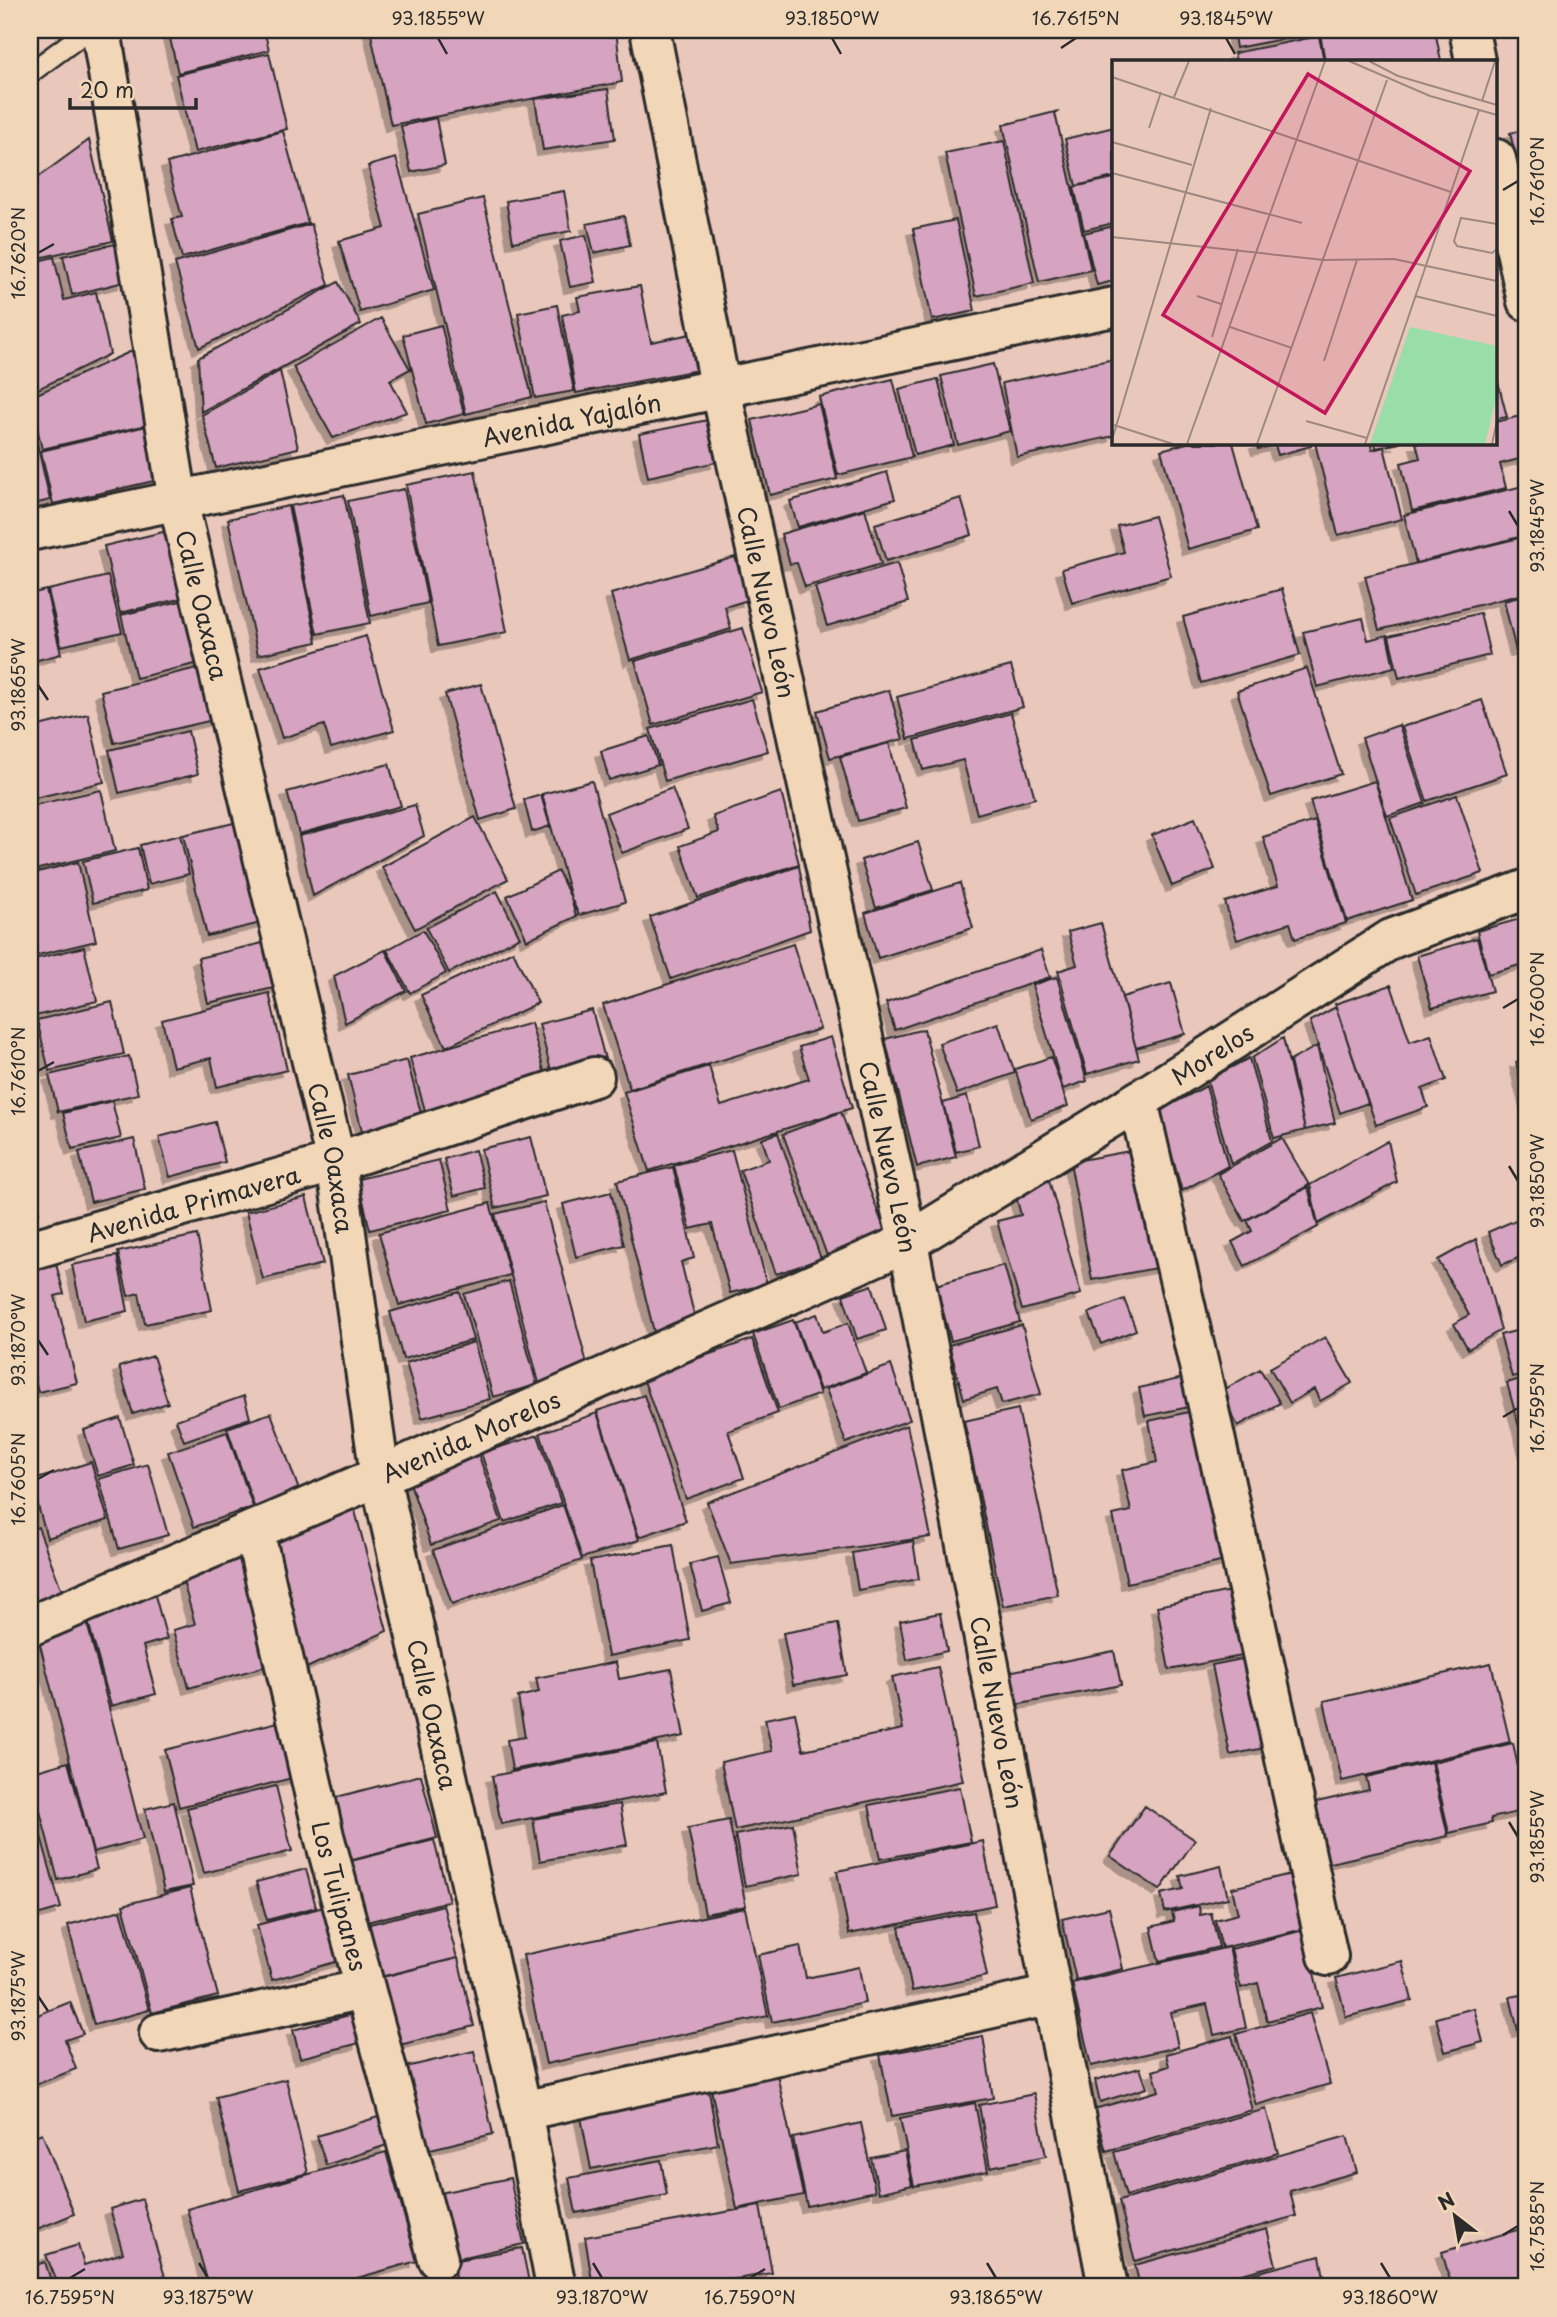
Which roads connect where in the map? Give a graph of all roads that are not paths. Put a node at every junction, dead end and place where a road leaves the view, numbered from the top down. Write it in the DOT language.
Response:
graph roads {
  1 [pos="88,30"];
  2 [pos="101,30"];
  3 [pos="650,30"];
  4 [pos="1469,30"];
  5 [pos="1475,60"];
  6 [pos="30,74"];
  7 [pos="1498,178"];
  8 [pos="1503,226"];
  9 [pos="1527,301"];
  10 [pos="1112,307"];
  11 [pos="722,390"];
  12 [pos="178,500"];
  13 [pos="30,531"];
  14 [pos="1527,889"];
  15 [pos="594,1077"];
  16 [pos="1138,1101"];
  17 [pos="337,1162"];
  18 [pos="908,1242"];
  19 [pos="30,1250"];
  20 [pos="380,1476"];
  21 [pos="254,1530"];
  22 [pos="30,1626"];
  23 [pos="1328,1956"];
  24 [pos="365,1989"];
  25 [pos="1052,1996"];
  26 [pos="159,2033"];
  27 [pos="522,2112"];
  28 [pos="438,2259"];
  29 [pos="556,2287"];
  30 [pos="1108,2287"];
  1 -- 6 [label="lane"];
  2 -- 12 [label="street, Calle Oaxaca"];
  3 -- 11 [label="street, Calle Nuevo León"];
  4 -- 5 [label="street"];
  7 -- 8 [label="street"];
  8 -- 9 [label="street"];
  10 -- 11 [label="street, Avenida Yajalón"];
  11 -- 12 [label="street, Avenida Yajalón"];
  11 -- 18 [label="street, Calle Nuevo León"];
  12 -- 13 [label="street, Avenida Yajalón"];
  12 -- 17 [label="street, Calle Oaxaca"];
  14 -- 16 [label="street, Morelos"];
  15 -- 17 [label="street, Avenida Primavera"];
  16 -- 18 [label="street, Morelos"];
  16 -- 23 [label="street"];
  17 -- 19 [label="street, Avenida Primavera"];
  17 -- 20 [label="street, Calle Oaxaca"];
  18 -- 20 [label="street, Avenida Morelos"];
  18 -- 25 [label="street, Calle Nuevo León"];
  20 -- 21 [label="street, Avenida Morelos"];
  20 -- 27 [label="street, Calle Oaxaca"];
  21 -- 22 [label="street, Avenida Morelos"];
  21 -- 24 [label="street, Los Tulipanes"];
  24 -- 26 [label="street"];
  24 -- 28 [label="street, Los Tulipanes"];
  25 -- 27 [label="street"];
  25 -- 30 [label="street, Calle Nuevo León"];
  27 -- 29 [label="street, Calle Oaxaca"];
}
